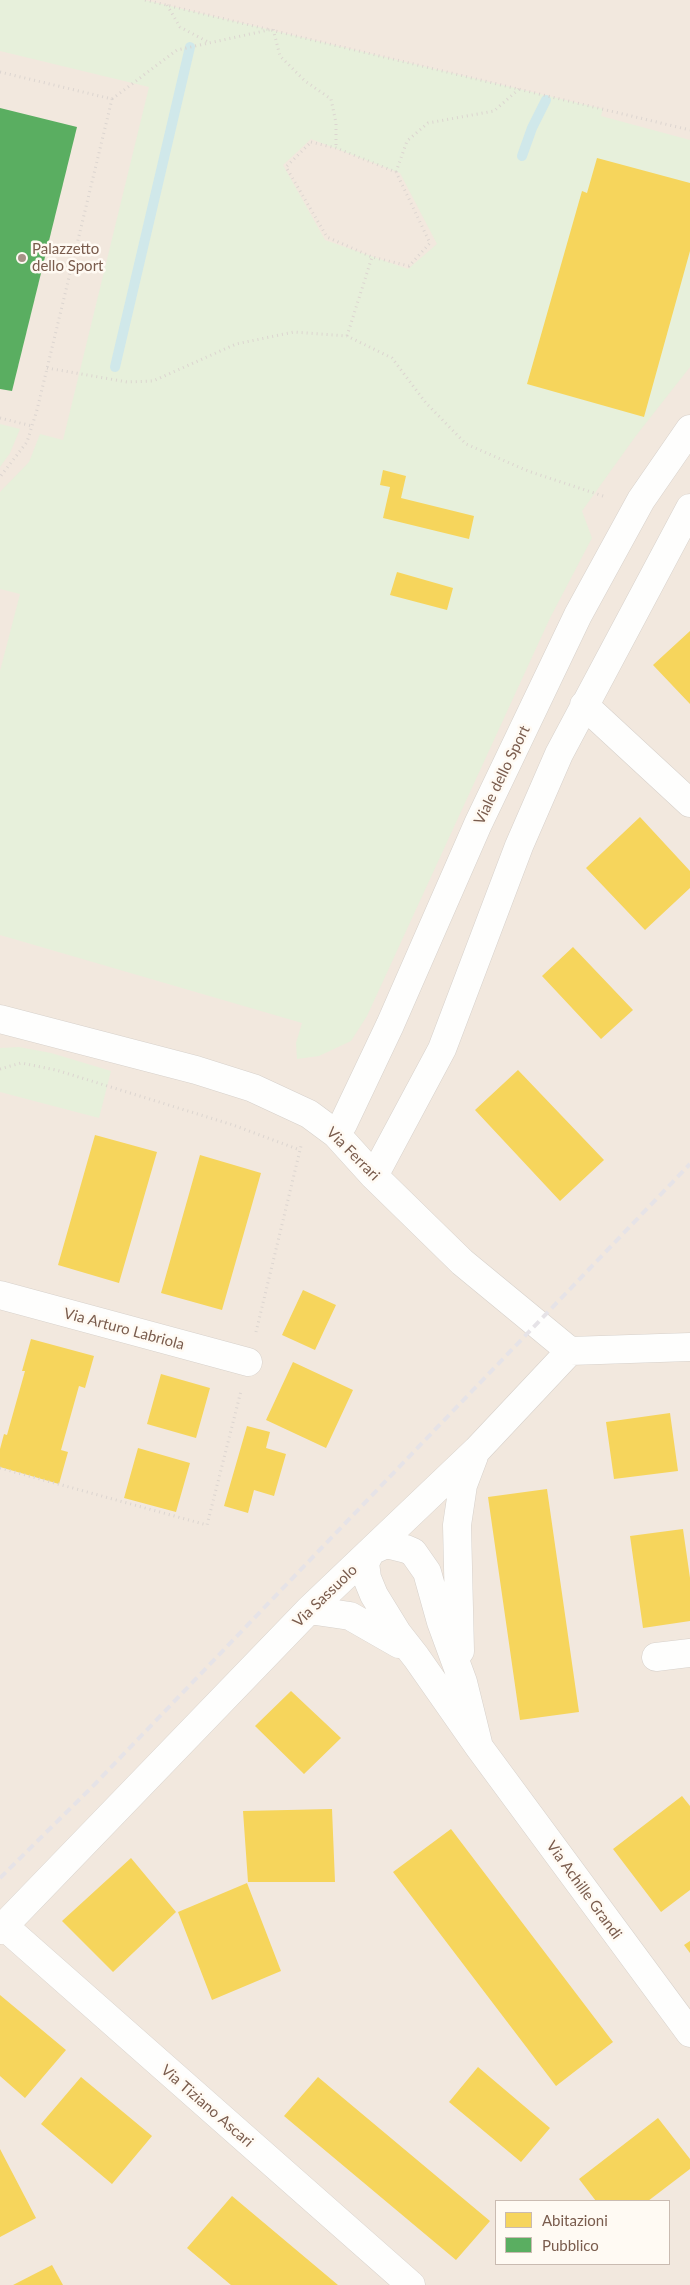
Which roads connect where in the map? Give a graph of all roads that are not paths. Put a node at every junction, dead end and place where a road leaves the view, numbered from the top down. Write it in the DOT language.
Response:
graph roads {
  1 [pos="690,429"];
  2 [pos="690,508"];
  3 [pos="584,705"];
  4 [pos="690,803"];
  5 [pos="0,1019"];
  6 [pos="336,1134"];
  7 [pos="374,1176"];
  8 [pos="0,1295"];
  9 [pos="690,1347"];
  10 [pos="570,1351"];
  11 [pos="248,1362"];
  12 [pos="476,1450"];
  13 [pos="371,1551"];
  14 [pos="309,1610"];
  15 [pos="690,1653"];
  16 [pos="416,1657"];
  17 [pos="656,1657"];
  18 [pos="463,1682"];
  19 [pos="479,1746"];
  20 [pos="2,1928"];
  21 [pos="690,2033"];
  22 [pos="410,2285"];
  1 -- 6 [label="street, Viale dello Sport"];
  2 -- 3 [label="street"];
  3 -- 4 [label="street"];
  3 -- 7 [label="street"];
  5 -- 6 [label="street, Via Ferrari"];
  6 -- 7 [label="street, Via Ferrari"];
  7 -- 10 [label="street, Via Ferrari"];
  8 -- 11 [label="street, Via Arturo Labriola"];
  9 -- 10 [label="street"];
  10 -- 12 [label="street, Via Sassuolo"];
  12 -- 13 [label="street, Via Sassuolo"];
  12 -- 18 [label="street, Via Achille Grandi"];
  13 -- 14 [label="street, Via Sassuolo"];
  13 -- 16 [label="street, Via Achille Grandi"];
  13 -- 18 [label="street, Via Achille Grandi"];
  14 -- 16 [label="street, Via Achille Grandi"];
  14 -- 20 [label="street, Via Sassuolo"];
  15 -- 17 [label="street"];
  16 -- 19 [label="street, Via Achille Grandi"];
  18 -- 19 [label="street, Via Achille Grandi"];
  19 -- 21 [label="street, Via Achille Grandi"];
  20 -- 22 [label="street, Via Tiziano Ascari"];
}
